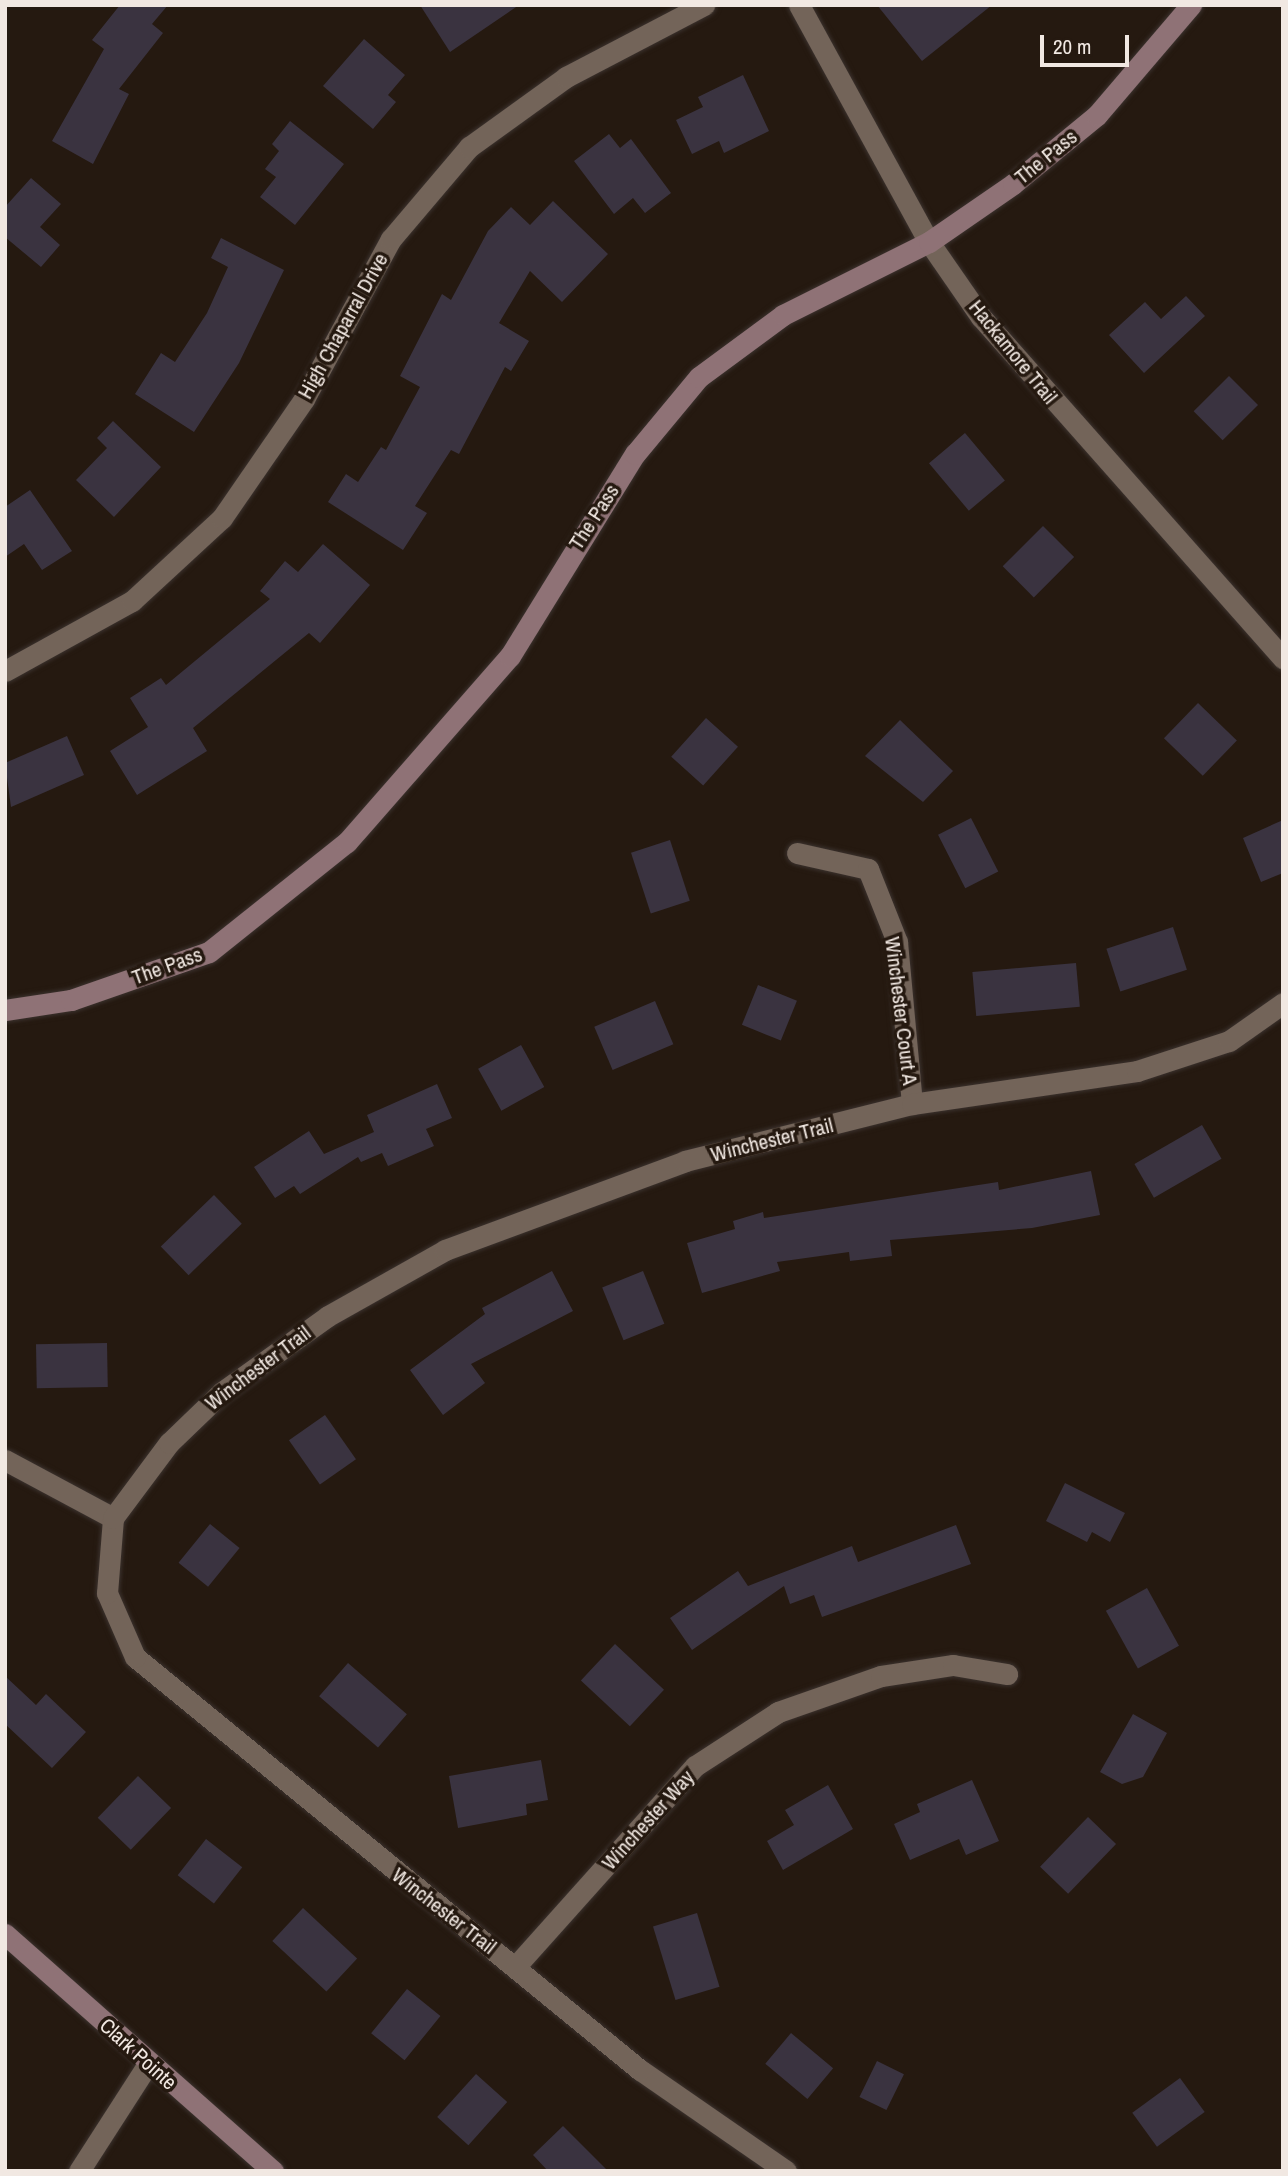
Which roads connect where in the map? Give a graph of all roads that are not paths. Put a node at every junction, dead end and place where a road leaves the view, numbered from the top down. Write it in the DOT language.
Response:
graph roads {
  1 [pos="704,5"];
  2 [pos="799,5"];
  3 [pos="1191,5"];
  4 [pos="929,242"];
  5 [pos="1283,658"];
  6 [pos="5,671"];
  7 [pos="797,853"];
  8 [pos="1283,1003"];
  9 [pos="5,1010"];
  10 [pos="912,1104"];
  11 [pos="5,1460"];
  12 [pos="113,1518"];
  13 [pos="1007,1674"];
  14 [pos="5,1934"];
  15 [pos="516,1966"];
  16 [pos="148,2064"];
  17 [pos="79,2171"];
  18 [pos="273,2171"];
  19 [pos="786,2171"];
  1 -- 6 [label="street, High Chaparral Drive"];
  2 -- 4 [label="street, Hackamore Trail"];
  3 -- 4 [label="street, The Pass"];
  4 -- 5 [label="street, Hackamore Trail"];
  4 -- 9 [label="street, The Pass"];
  7 -- 10 [label="street, Winchester Court A"];
  8 -- 10 [label="street, Winchester Trail"];
  10 -- 12 [label="street, Winchester Trail"];
  11 -- 12 [label="street"];
  12 -- 15 [label="street, Winchester Trail"];
  13 -- 15 [label="street, Winchester Way"];
  14 -- 16 [label="street, Clark Pointe"];
  15 -- 19 [label="street, Winchester Trail"];
  16 -- 17 [label="street"];
  16 -- 18 [label="street, Clark Pointe"];
}
